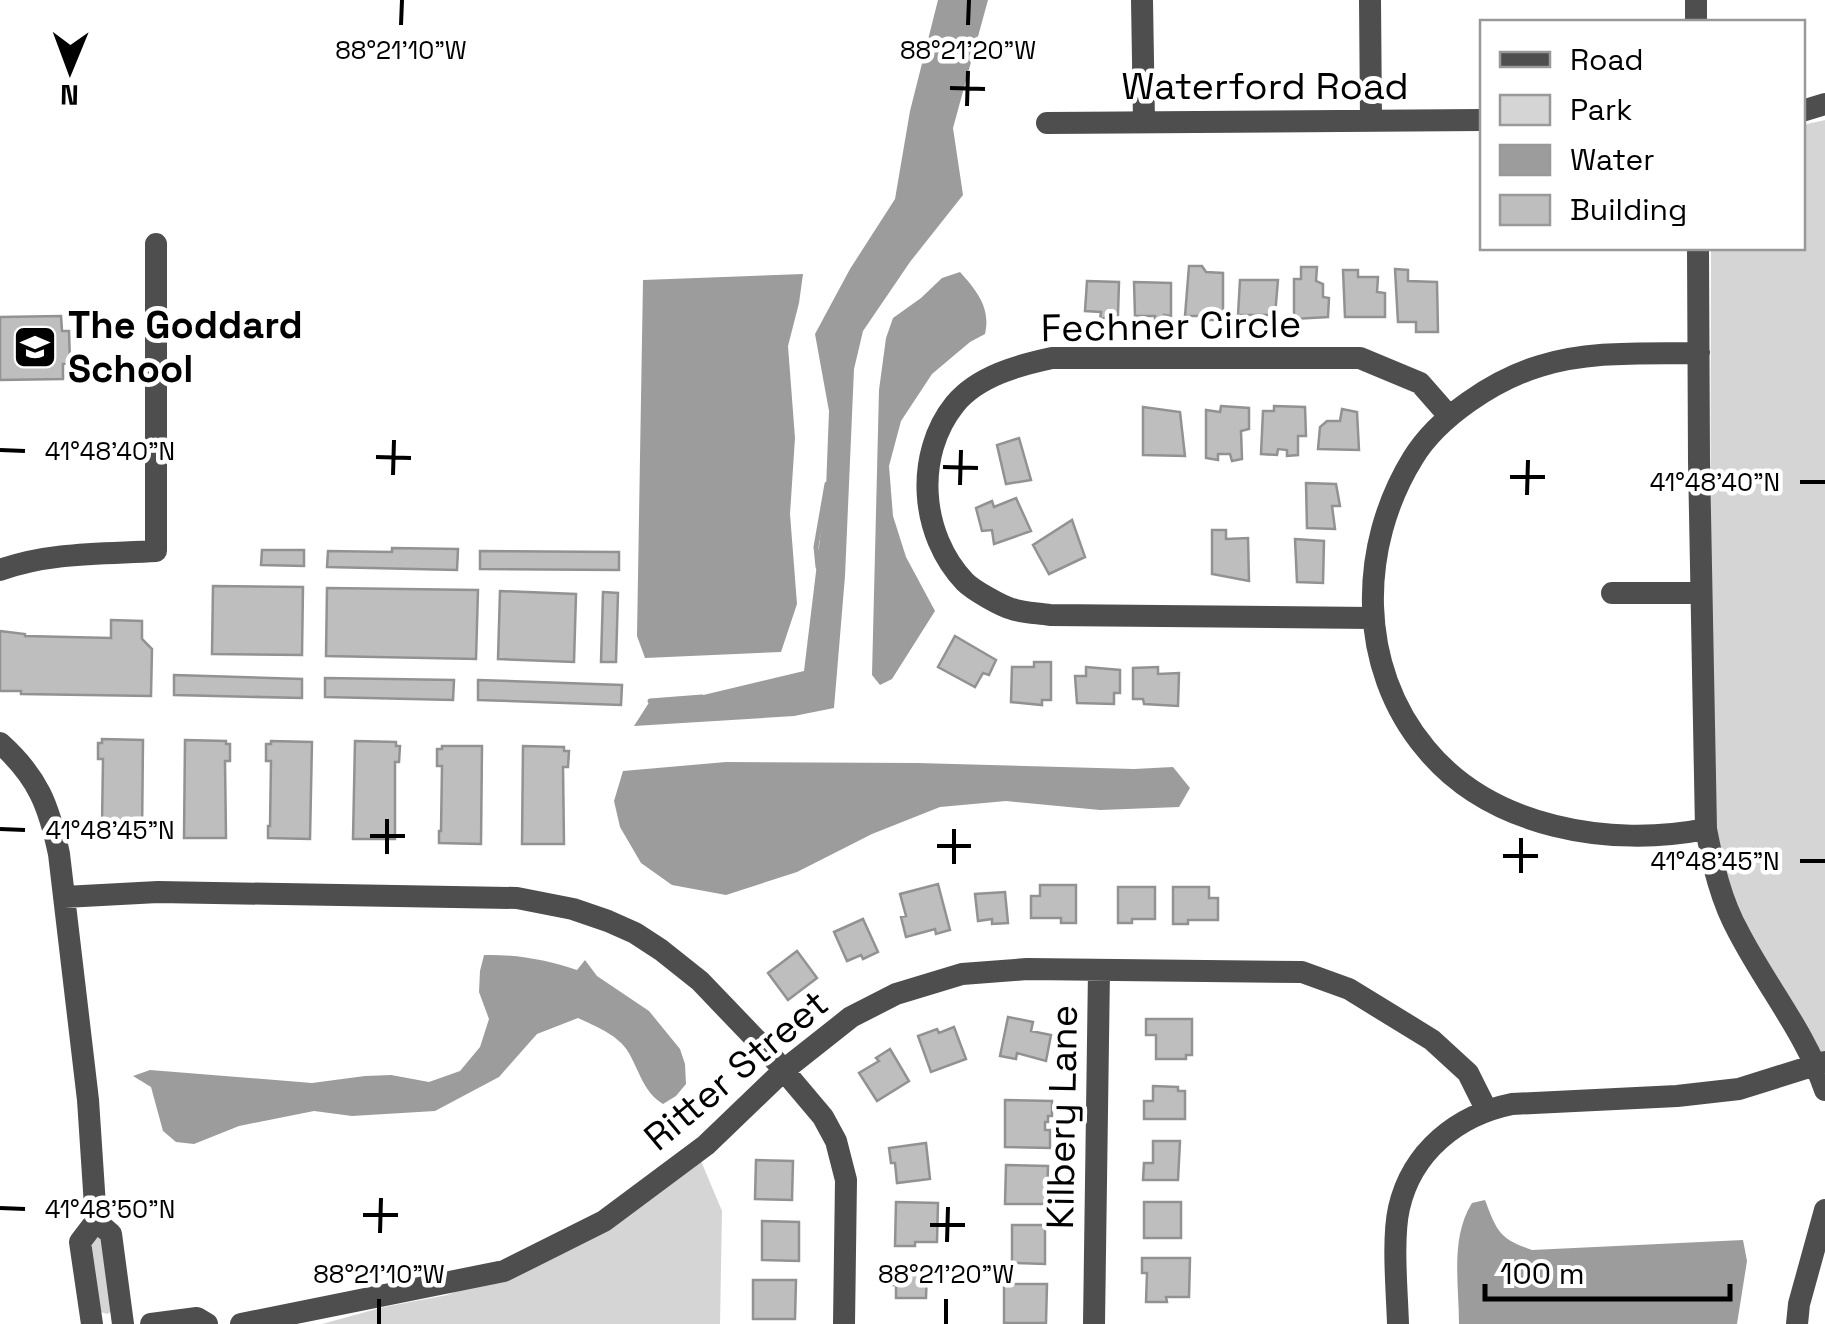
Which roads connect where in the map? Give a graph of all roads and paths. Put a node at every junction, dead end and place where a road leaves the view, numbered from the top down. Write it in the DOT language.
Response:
graph roads {
  1 [pos="1142,0"];
  2 [pos="1370,0"];
  3 [pos="1371,120"];
  4 [pos="1480,120"];
  5 [pos="1144,122"];
  6 [pos="1047,123"];
  7 [pos="156,244"];
  8 [pos="1698,250"];
  9 [pos="1698,353"];
  10 [pos="1450,416"];
  11 [pos="0,570"];
  12 [pos="1612,593"];
  13 [pos="1701,593"];
  14 [pos="1372,618"];
  15 [pos="0,744"];
  16 [pos="1706,829"];
  17 [pos="64,897"];
  18 [pos="1099,970"];
  19 [pos="1821,1063"];
  20 [pos="784,1070"];
  21 [pos="1825,1090"];
  22 [pos="1486,1110"];
  23 [pos="1825,1210"];
  24 [pos="96,1221"];
  25 [pos="1819,1258"];
  26 [pos="92,1324"];
  27 [pos="123,1324"];
  28 [pos="151,1324"];
  29 [pos="208,1324"];
  30 [pos="241,1324"];
  31 [pos="844,1324"];
  32 [pos="1094,1324"];
  33 [pos="1398,1324"];
  34 [pos="1797,1324"];
  1 -- 5 [label="street"];
  2 -- 3 [label="street"];
  3 -- 4 [label="street, Waterford Road"];
  3 -- 5 [label="street, Waterford Road"];
  5 -- 6 [label="street, Waterford Road"];
  7 -- 11 [label="street"];
  8 -- 9 [label="street"];
  9 -- 10 [label="street"];
  9 -- 13 [label="street"];
  10 -- 14 [label="street"];
  10 -- 14 [label="street, Fechner Circle"];
  12 -- 13 [label="street"];
  13 -- 16 [label="street"];
  14 -- 16 [label="street"];
  15 -- 17 [label="street"];
  16 -- 19 [label="street"];
  17 -- 20 [label="street"];
  17 -- 24 [label="street"];
  18 -- 20 [label="street, Ritter Street"];
  18 -- 22 [label="street, Ritter Street"];
  18 -- 32 [label="street, Kilbery Lane"];
  19 -- 21 [label="street"];
  19 -- 22 [label="street"];
  20 -- 30 [label="street, Ritter Street"];
  20 -- 31 [label="street"];
  22 -- 33 [label="street"];
  23 -- 25 [label="street"];
  24 -- 26 [label="street"];
  24 -- 27 [label="street"];
  25 -- 34 [label="street"];
  28 -- 29 [label="street"];
}
